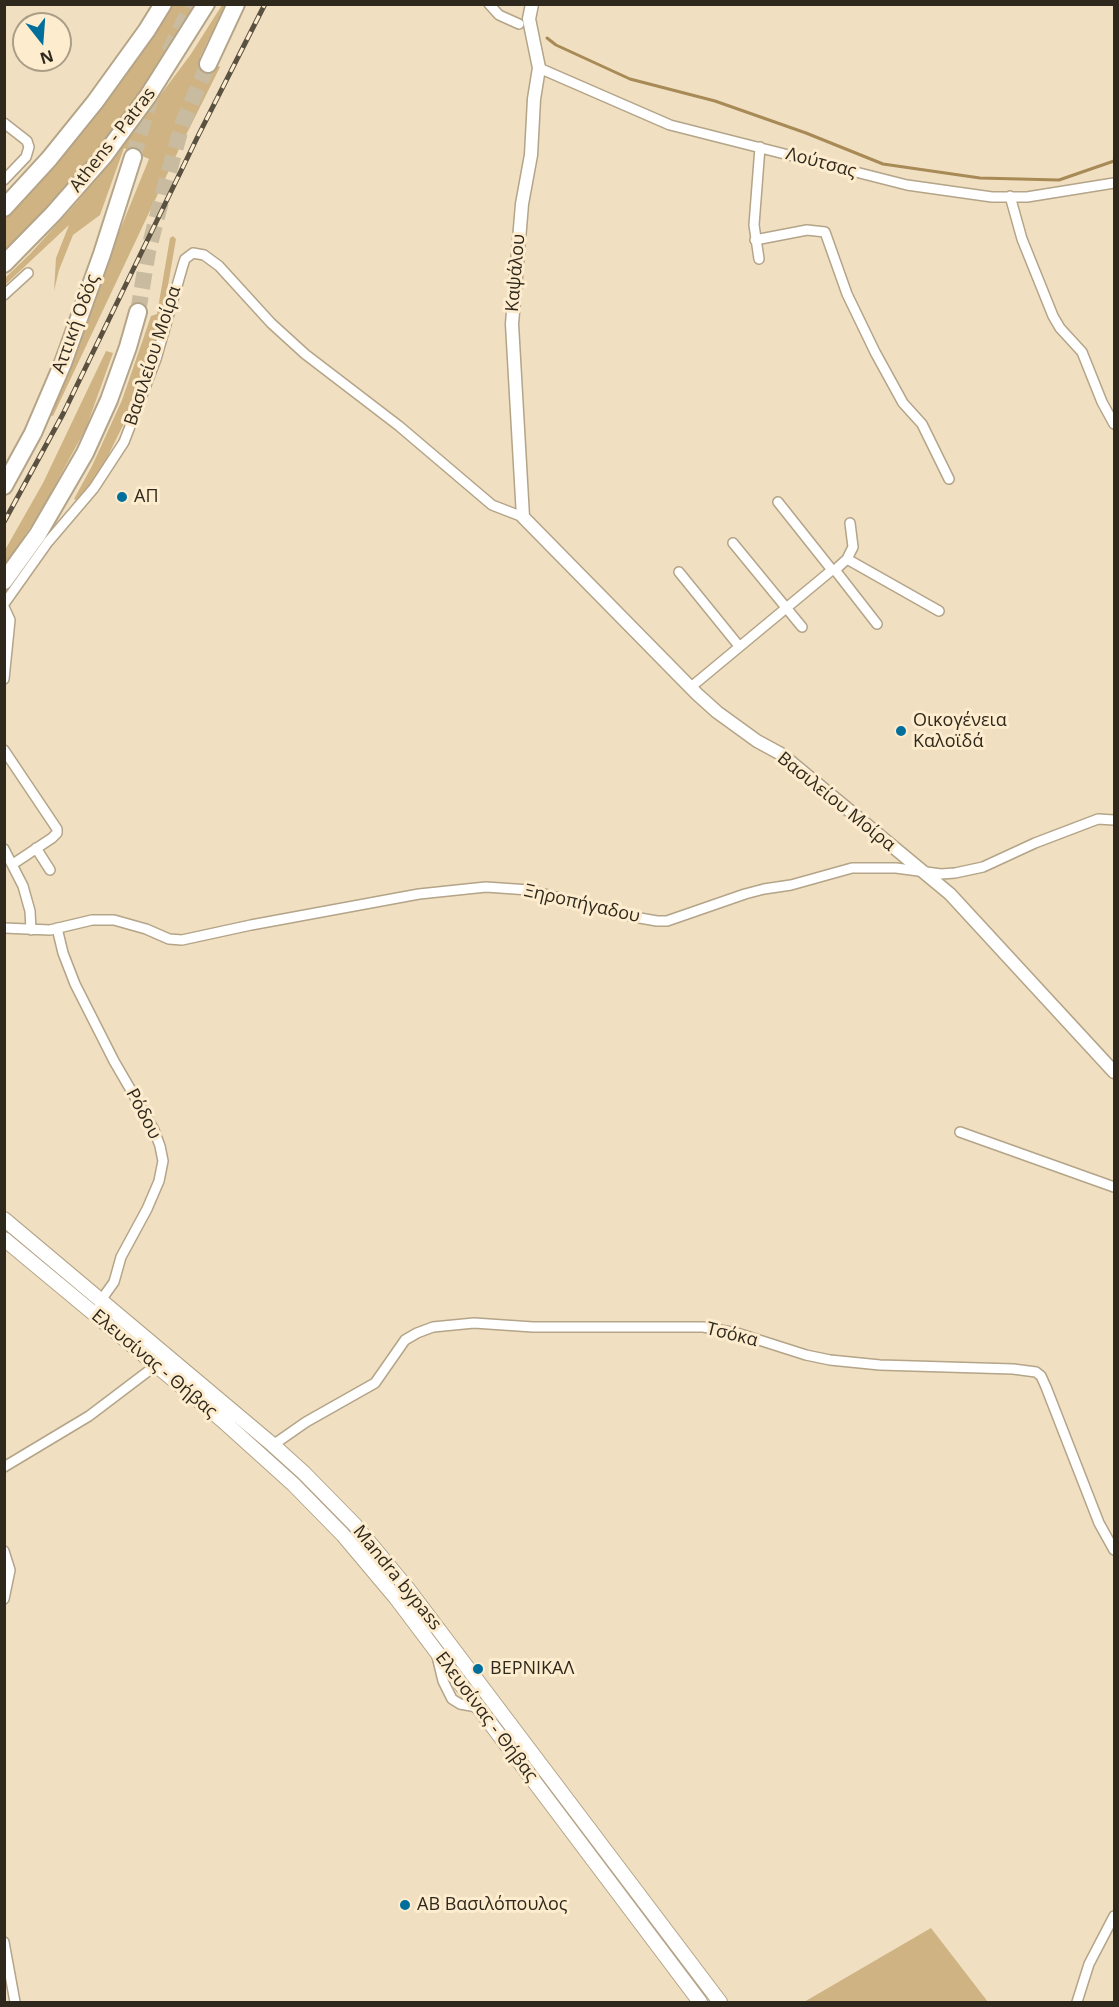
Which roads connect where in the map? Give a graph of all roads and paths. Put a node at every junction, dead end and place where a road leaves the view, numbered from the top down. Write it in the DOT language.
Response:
graph roads {
  1 [pos="163,4"];
  2 [pos="206,4"];
  3 [pos="236,4"];
  4 [pos="489,4"];
  5 [pos="532,4"];
  6 [pos="519,24"];
  7 [pos="208,64"];
  8 [pos="539,68"];
  9 [pos="4,123"];
  10 [pos="760,147"];
  11 [pos="133,157"];
  12 [pos="4,180"];
  13 [pos="1114,183"];
  14 [pos="1010,196"];
  15 [pos="4,208"];
  16 [pos="755,240"];
  17 [pos="759,259"];
  18 [pos="4,264"];
  19 [pos="28,273"];
  20 [pos="4,295"];
  21 [pos="138,312"];
  22 [pos="1114,424"];
  23 [pos="949,479"];
  24 [pos="4,486"];
  25 [pos="778,502"];
  26 [pos="523,517"];
  27 [pos="850,523"];
  28 [pos="733,543"];
  29 [pos="848,560"];
  30 [pos="833,570"];
  31 [pos="679,572"];
  32 [pos="4,581"];
  33 [pos="4,606"];
  34 [pos="786,607"];
  35 [pos="939,611"];
  36 [pos="877,624"];
  37 [pos="802,627"];
  38 [pos="739,646"];
  39 [pos="4,679"];
  40 [pos="691,687"];
  41 [pos="4,750"];
  42 [pos="1114,820"];
  43 [pos="36,848"];
  44 [pos="4,849"];
  45 [pos="13,864"];
  46 [pos="50,870"];
  47 [pos="925,872"];
  48 [pos="4,928"];
  49 [pos="57,928"];
  50 [pos="31,930"];
  51 [pos="1114,1072"];
  52 [pos="960,1132"];
  53 [pos="1114,1187"];
  54 [pos="4,1219"];
  55 [pos="4,1239"];
  56 [pos="102,1300"];
  57 [pos="91,1311"];
  58 [pos="166,1354"];
  59 [pos="156,1365"];
  60 [pos="273,1445"];
  61 [pos="4,1467"];
  62 [pos="1114,1550"];
  63 [pos="4,1551"];
  64 [pos="4,1599"];
  65 [pos="1114,1916"];
  66 [pos="4,1942"];
  67 [pos="15,2002"];
  68 [pos="700,2002"];
  69 [pos="720,2002"];
  70 [pos="1077,2002"];
  1 -- 15 [label="highway, Athens - Patras"];
  2 -- 18 [label="highway, Athens - Patras"];
  3 -- 7 [label="highway"];
  4 -- 6 [label="street"];
  5 -- 8 [label="street, Καψάλου"];
  8 -- 10 [label="street, Λούτσας"];
  8 -- 26 [label="street, Καψάλου"];
  9 -- 12 [label="street"];
  10 -- 14 [label="street, Λούτσας"];
  10 -- 16 [label="street"];
  11 -- 24 [label="highway, Αττική Οδός"];
  13 -- 14 [label="street, Λούτσας"];
  14 -- 22 [label="street"];
  16 -- 17 [label="street"];
  16 -- 23 [label="street"];
  19 -- 20 [label="street"];
  21 -- 32 [label="highway"];
  25 -- 30 [label="street"];
  26 -- 33 [label="street, Βασιλείου Μοίρα"];
  26 -- 40 [label="street, Βασιλείου Μοίρα"];
  27 -- 29 [label="street"];
  28 -- 34 [label="street"];
  29 -- 30 [label="street"];
  29 -- 35 [label="street"];
  30 -- 34 [label="street"];
  30 -- 36 [label="street"];
  31 -- 38 [label="street"];
  33 -- 39 [label="street"];
  34 -- 37 [label="street"];
  34 -- 38 [label="street"];
  38 -- 40 [label="street"];
  40 -- 47 [label="street, Βασιλείου Μοίρα"];
  41 -- 43 [label="street"];
  42 -- 47 [label="street, Ξηροπήγαδου"];
  43 -- 45 [label="street"];
  43 -- 46 [label="street"];
  44 -- 45 [label="street"];
  45 -- 50 [label="street"];
  47 -- 49 [label="street, Ξηροπήγαδου"];
  47 -- 51 [label="street, Βασιλείου Μοίρα"];
  48 -- 50 [label="street, Ξηροπήγαδου"];
  49 -- 50 [label="street, Ξηροπήγαδου"];
  49 -- 56 [label="street, Ρόδου"];
  52 -- 53 [label="street"];
  54 -- 56 [label="main road, Mandra bypass"];
  55 -- 57 [label="main road, Ελευσίνας - Θήβας"];
  56 -- 57 [label="street, Ρόδου"];
  56 -- 58 [label="main road, Mandra bypass"];
  57 -- 59 [label="main road, Ελευσίνας - Θήβας"];
  58 -- 59 [label="street"];
  58 -- 60 [label="main road, Mandra bypass"];
  59 -- 61 [label="street"];
  59 -- 68 [label="main road, Ελευσίνας - Θήβας"];
  60 -- 62 [label="street, Τσόκα"];
  60 -- 69 [label="main road, Mandra bypass"];
  63 -- 64 [label="street"];
  65 -- 70 [label="street"];
  66 -- 67 [label="street"];
}
